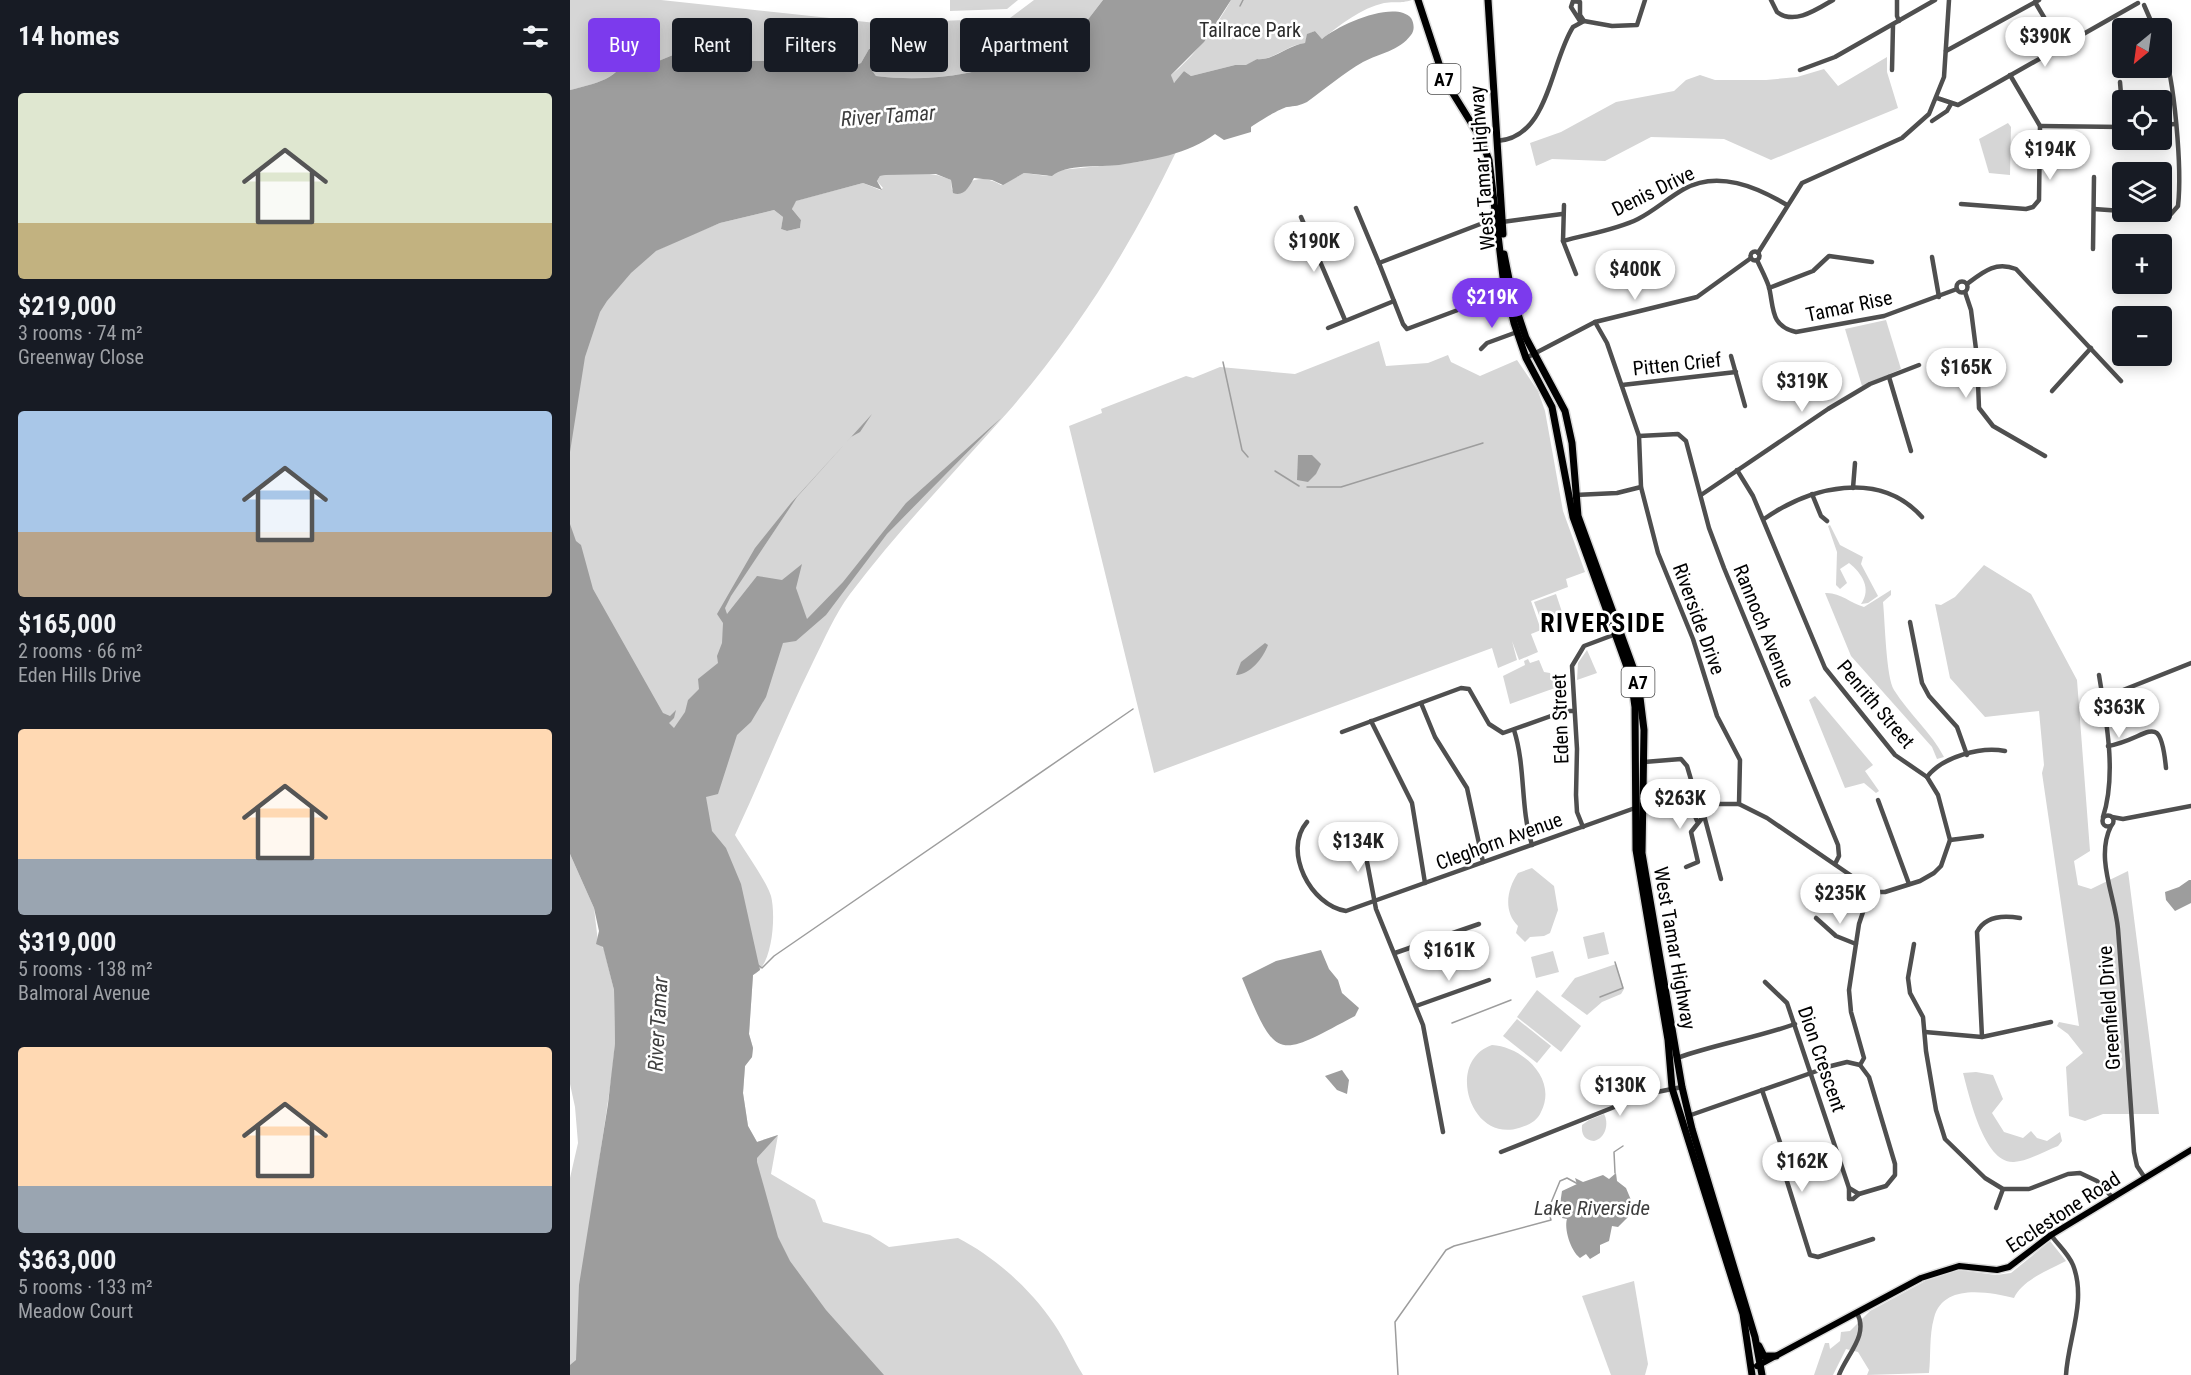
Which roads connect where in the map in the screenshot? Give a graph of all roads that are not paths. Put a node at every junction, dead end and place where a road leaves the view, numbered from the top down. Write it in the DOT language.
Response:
graph roads {
  1 [pos="1418,0"];
  2 [pos="1488,0"];
  3 [pos="1645,0"];
  4 [pos="1771,0"];
  5 [pos="1833,0"];
  6 [pos="1897,0"];
  7 [pos="1935,0"];
  8 [pos="1949,0"];
  9 [pos="2036,1"];
  10 [pos="2138,1"];
  11 [pos="2145,3"];
  12 [pos="2150,18"];
  13 [pos="1899,21"];
  14 [pos="1893,25"];
  15 [pos="2061,46"];
  16 [pos="1946,51"];
  17 [pos="1800,70"];
  18 [pos="1892,70"];
  19 [pos="2010,75"];
  20 [pos="2171,78"];
  21 [pos="2120,82"];
  22 [pos="2121,90"];
  23 [pos="1938,98"];
  24 [pos="1951,104"];
  25 [pos="1932,121"];
  26 [pos="2172,124"];
  27 [pos="2175,124"];
  28 [pos="2040,126"];
  29 [pos="2112,127"];
  30 [pos="1497,142"];
  31 [pos="1484,147"];
  32 [pos="2094,177"];
  33 [pos="1961,204"];
  34 [pos="1564,205"];
  35 [pos="1788,205"];
  36 [pos="1356,208"];
  37 [pos="2094,209"];
  38 [pos="2112,210"];
  39 [pos="2172,213"];
  40 [pos="1562,214"];
  41 [pos="1301,217"];
  42 [pos="1499,220"];
  43 [pos="1563,241"];
  44 [pos="2093,249"];
  45 [pos="1932,257"];
  46 [pos="1754,259"];
  47 [pos="1872,262"];
  48 [pos="1379,263"];
  49 [pos="1575,274"];
  50 [pos="1967,284"];
  51 [pos="1769,288"];
  52 [pos="1957,289"];
  53 [pos="1506,292"];
  54 [pos="1965,292"];
  55 [pos="1939,297"];
  56 [pos="1394,301"];
  57 [pos="1345,320"];
  58 [pos="1595,322"];
  59 [pos="1328,328"];
  60 [pos="1516,332"];
  61 [pos="2091,348"];
  62 [pos="1480,350"];
  63 [pos="1535,354"];
  64 [pos="1731,356"];
  65 [pos="1526,358"];
  66 [pos="1919,365"];
  67 [pos="1736,372"];
  68 [pos="1890,377"];
  69 [pos="2121,381"];
  70 [pos="1622,385"];
  71 [pos="2052,391"];
  72 [pos="1745,406"];
  73 [pos="1639,436"];
  74 [pos="1911,452"];
  75 [pos="2045,456"];
  76 [pos="1855,463"];
  77 [pos="1737,470"];
  78 [pos="1641,487"];
  79 [pos="1853,488"];
  80 [pos="1812,494"];
  81 [pos="1575,495"];
  82 [pos="1701,495"];
  83 [pos="1922,517"];
  84 [pos="1764,519"];
  85 [pos="1827,521"];
  86 [pos="1910,622"];
  87 [pos="1616,634"];
  88 [pos="2191,663"];
  89 [pos="2099,675"];
  90 [pos="2103,698"];
  91 [pos="1420,703"];
  92 [pos="1574,711"];
  93 [pos="1371,721"];
  94 [pos="1514,730"];
  95 [pos="1342,732"];
  96 [pos="2108,746"];
  97 [pos="2005,751"];
  98 [pos="1967,755"];
  99 [pos="1644,762"];
  100 [pos="1634,764"];
  101 [pos="2166,768"];
  102 [pos="1927,777"];
  103 [pos="1878,800"];
  104 [pos="1690,804"];
  105 [pos="1701,804"];
  106 [pos="1739,804"];
  107 [pos="2107,805"];
  108 [pos="2191,806"];
  109 [pos="1635,808"];
  110 [pos="1703,817"];
  111 [pos="2103,817"];
  112 [pos="2112,817"];
  113 [pos="2123,819"];
  114 [pos="1697,821"];
  115 [pos="1307,822"];
  116 [pos="2103,824"];
  117 [pos="2111,825"];
  118 [pos="1583,827"];
  119 [pos="2107,835"];
  120 [pos="1982,836"];
  121 [pos="1950,840"];
  122 [pos="1363,841"];
  123 [pos="1532,845"];
  124 [pos="1484,862"];
  125 [pos="1834,864"];
  126 [pos="1686,867"];
  127 [pos="1721,879"];
  128 [pos="1425,883"];
  129 [pos="1908,884"];
  130 [pos="1875,892"];
  131 [pos="1375,901"];
  132 [pos="1816,918"];
  133 [pos="2020,918"];
  134 [pos="1479,924"];
  135 [pos="1856,944"];
  136 [pos="1914,944"];
  137 [pos="1395,953"];
  138 [pos="1489,980"];
  139 [pos="1765,982"];
  140 [pos="1416,1006"];
  141 [pos="2051,1022"];
  142 [pos="1795,1024"];
  143 [pos="1925,1032"];
  144 [pos="1982,1036"];
  145 [pos="1677,1058"];
  146 [pos="1860,1065"];
  147 [pos="1812,1072"];
  148 [pos="1682,1087"];
  149 [pos="1672,1088"];
  150 [pos="1762,1090"];
  151 [pos="1688,1116"];
  152 [pos="1443,1132"];
  153 [pos="2191,1149"];
  154 [pos="1501,1152"];
  155 [pos="2145,1178"];
  156 [pos="2003,1188"];
  157 [pos="2113,1198"];
  158 [pos="1996,1208"];
  159 [pos="2051,1235"];
  160 [pos="1873,1239"];
  161 [pos="1857,1313"];
  162 [pos="1755,1338"];
  163 [pos="1776,1356"];
  164 [pos="1760,1364"];
  165 [pos="1752,1372"];
  166 [pos="1762,1375"];
  167 [pos="1839,1375"];
  168 [pos="2066,1375"];
  1 -- 31 [label="highway, A7"];
  2 -- 30 [label="highway, West Tamar Highway / A7"];
  3 -- 30 [label="street"];
  4 -- 5 [label="street"];
  6 -- 13 [label="street"];
  7 -- 13 [label="street"];
  8 -- 16 [label="street"];
  9 -- 15 [label="street"];
  9 -- 16 [label="street"];
  10 -- 11 [label="street"];
  10 -- 15 [label="street"];
  11 -- 12 [label="street"];
  13 -- 14 [label="street"];
  14 -- 17 [label="street"];
  14 -- 18 [label="street"];
  15 -- 19 [label="street"];
  16 -- 23 [label="street"];
  19 -- 24 [label="street"];
  19 -- 28 [label="street"];
  20 -- 27 [label="street"];
  21 -- 22 [label="street"];
  23 -- 24 [label="street"];
  23 -- 35 [label="street"];
  24 -- 25 [label="street"];
  26 -- 27 [label="street"];
  27 -- 39 [label="street"];
  28 -- 29 [label="street"];
  28 -- 33 [label="street"];
  30 -- 31 [label="highway"];
  30 -- 42 [label="highway, West Tamar Highway / A7"];
  31 -- 42 [label="highway, West Tamar Highway / A7"];
  32 -- 37 [label="street"];
  34 -- 40 [label="street"];
  35 -- 43 [label="street, Denis Drive"];
  35 -- 46 [label="street"];
  36 -- 48 [label="street"];
  37 -- 38 [label="street"];
  37 -- 44 [label="street"];
  40 -- 42 [label="street"];
  40 -- 43 [label="street"];
  41 -- 57 [label="street"];
  42 -- 48 [label="street"];
  42 -- 53 [label="highway, West Tamar Highway / A7"];
  42 -- 63 [label="highway, West Tamar Highway / A7"];
  43 -- 49 [label="street"];
  45 -- 55 [label="street"];
  46 -- 51 [label="street, Tamar Rise"];
  46 -- 58 [label="street"];
  47 -- 51 [label="street"];
  48 -- 56 [label="street"];
  50 -- 52 [label="street, Tamar Rise"];
  50 -- 54 [label="street"];
  50 -- 61 [label="street"];
  51 -- 55 [label="street, Tamar Rise"];
  52 -- 54 [label="street"];
  52 -- 55 [label="street, Tamar Rise"];
  53 -- 56 [label="street"];
  53 -- 60 [label="highway, West Tamar Highway / A7"];
  54 -- 75 [label="street"];
  56 -- 57 [label="street"];
  57 -- 59 [label="street"];
  58 -- 63 [label="street"];
  58 -- 70 [label="street, Riverside Drive"];
  60 -- 62 [label="street"];
  60 -- 65 [label="highway, West Tamar Highway / A7"];
  61 -- 69 [label="street"];
  61 -- 71 [label="street"];
  63 -- 65 [label="street"];
  63 -- 81 [label="highway, West Tamar Highway / A7"];
  64 -- 67 [label="street, Pitten Crief"];
  65 -- 87 [label="highway, West Tamar Highway / A7"];
  66 -- 68 [label="street"];
  67 -- 70 [label="street, Pitten Crief"];
  67 -- 72 [label="street, Pitten Crief"];
  68 -- 74 [label="street"];
  68 -- 77 [label="street"];
  70 -- 73 [label="street, Riverside Drive"];
  73 -- 78 [label="street, Riverside Drive"];
  73 -- 82 [label="street, Rannoch Avenue"];
  76 -- 79 [label="street"];
  77 -- 82 [label="street"];
  77 -- 84 [label="street, Penrith Street"];
  78 -- 81 [label="street"];
  78 -- 106 [label="street, Riverside Drive"];
  79 -- 80 [label="street"];
  79 -- 83 [label="street"];
  80 -- 84 [label="street"];
  80 -- 85 [label="street"];
  81 -- 99 [label="highway, West Tamar Highway / A7"];
  82 -- 125 [label="street, Rannoch Avenue"];
  84 -- 102 [label="street, Penrith Street"];
  86 -- 98 [label="street"];
  87 -- 92 [label="street, Eden Street"];
  87 -- 100 [label="highway, West Tamar Highway / A7"];
  88 -- 90 [label="street"];
  89 -- 90 [label="street"];
  90 -- 96 [label="street"];
  91 -- 93 [label="street"];
  91 -- 94 [label="street"];
  91 -- 124 [label="street"];
  92 -- 94 [label="street"];
  92 -- 118 [label="street, Eden Street"];
  93 -- 95 [label="street"];
  93 -- 128 [label="street"];
  94 -- 123 [label="street"];
  96 -- 101 [label="street"];
  96 -- 107 [label="street"];
  97 -- 98 [label="street"];
  98 -- 102 [label="street"];
  99 -- 100 [label="highway"];
  99 -- 105 [label="street"];
  99 -- 145 [label="highway, West Tamar Highway / A7"];
  100 -- 109 [label="highway, West Tamar Highway / A7"];
  102 -- 121 [label="street, Penrith Street"];
  103 -- 129 [label="street"];
  104 -- 114 [label="street"];
  105 -- 106 [label="street"];
  105 -- 110 [label="street"];
  106 -- 125 [label="street"];
  107 -- 111 [label="street"];
  107 -- 112 [label="street"];
  108 -- 113 [label="street"];
  109 -- 118 [label="street, Cleghorn Avenue"];
  109 -- 149 [label="highway, West Tamar Highway / A7"];
  110 -- 114 [label="street"];
  110 -- 127 [label="street"];
  111 -- 112 [label="street"];
  111 -- 116 [label="street, Greenfield Drive"];
  112 -- 113 [label="street"];
  112 -- 117 [label="street"];
  113 -- 117 [label="street"];
  114 -- 126 [label="street"];
  115 -- 131 [label="street, Cleghorn Avenue"];
  116 -- 117 [label="street"];
  116 -- 119 [label="street, Greenfield Drive"];
  117 -- 119 [label="street, Greenfield Drive"];
  118 -- 123 [label="street, Cleghorn Avenue"];
  119 -- 155 [label="street, Greenfield Drive"];
  120 -- 121 [label="street"];
  121 -- 129 [label="street"];
  122 -- 131 [label="street"];
  123 -- 124 [label="street, Cleghorn Avenue"];
  124 -- 128 [label="street, Cleghorn Avenue"];
  125 -- 130 [label="street"];
  128 -- 131 [label="street, Cleghorn Avenue"];
  129 -- 130 [label="street"];
  130 -- 135 [label="street, Dion Crescent"];
  131 -- 137 [label="street"];
  132 -- 135 [label="street"];
  133 -- 144 [label="street"];
  134 -- 137 [label="street"];
  135 -- 146 [label="street, Dion Crescent"];
  136 -- 143 [label="street"];
  137 -- 140 [label="street"];
  138 -- 140 [label="street"];
  139 -- 142 [label="street, Dion Crescent"];
  140 -- 152 [label="street"];
  141 -- 144 [label="street"];
  142 -- 145 [label="street"];
  142 -- 147 [label="street, Dion Crescent"];
  143 -- 144 [label="street"];
  143 -- 156 [label="street"];
  145 -- 148 [label="highway, West Tamar Highway / A7"];
  146 -- 147 [label="street"];
  146 -- 147 [label="street, Dion Crescent"];
  147 -- 150 [label="street"];
  148 -- 149 [label="street"];
  148 -- 151 [label="highway, West Tamar Highway / A7"];
  149 -- 154 [label="street"];
  149 -- 165 [label="highway, West Tamar Highway / A7"];
  150 -- 151 [label="street"];
  150 -- 160 [label="street"];
  151 -- 162 [label="highway, West Tamar Highway / A7"];
  153 -- 155 [label="main road, Ecclestone Road"];
  155 -- 157 [label="main road, Ecclestone Road"];
  156 -- 157 [label="street"];
  156 -- 158 [label="street"];
  157 -- 159 [label="main road, Ecclestone Road"];
  159 -- 161 [label="main road, Ecclestone Road"];
  159 -- 168 [label="street"];
  161 -- 163 [label="main road, Ecclestone Road"];
  161 -- 167 [label="street"];
  162 -- 163 [label="highway"];
  162 -- 164 [label="highway, West Tamar Highway / A7"];
  163 -- 164 [label="main road, Ecclestone Road"];
  164 -- 165 [label="main road, Ecclestone Road"];
  164 -- 166 [label="highway, West Tamar Highway / A7"];
}
